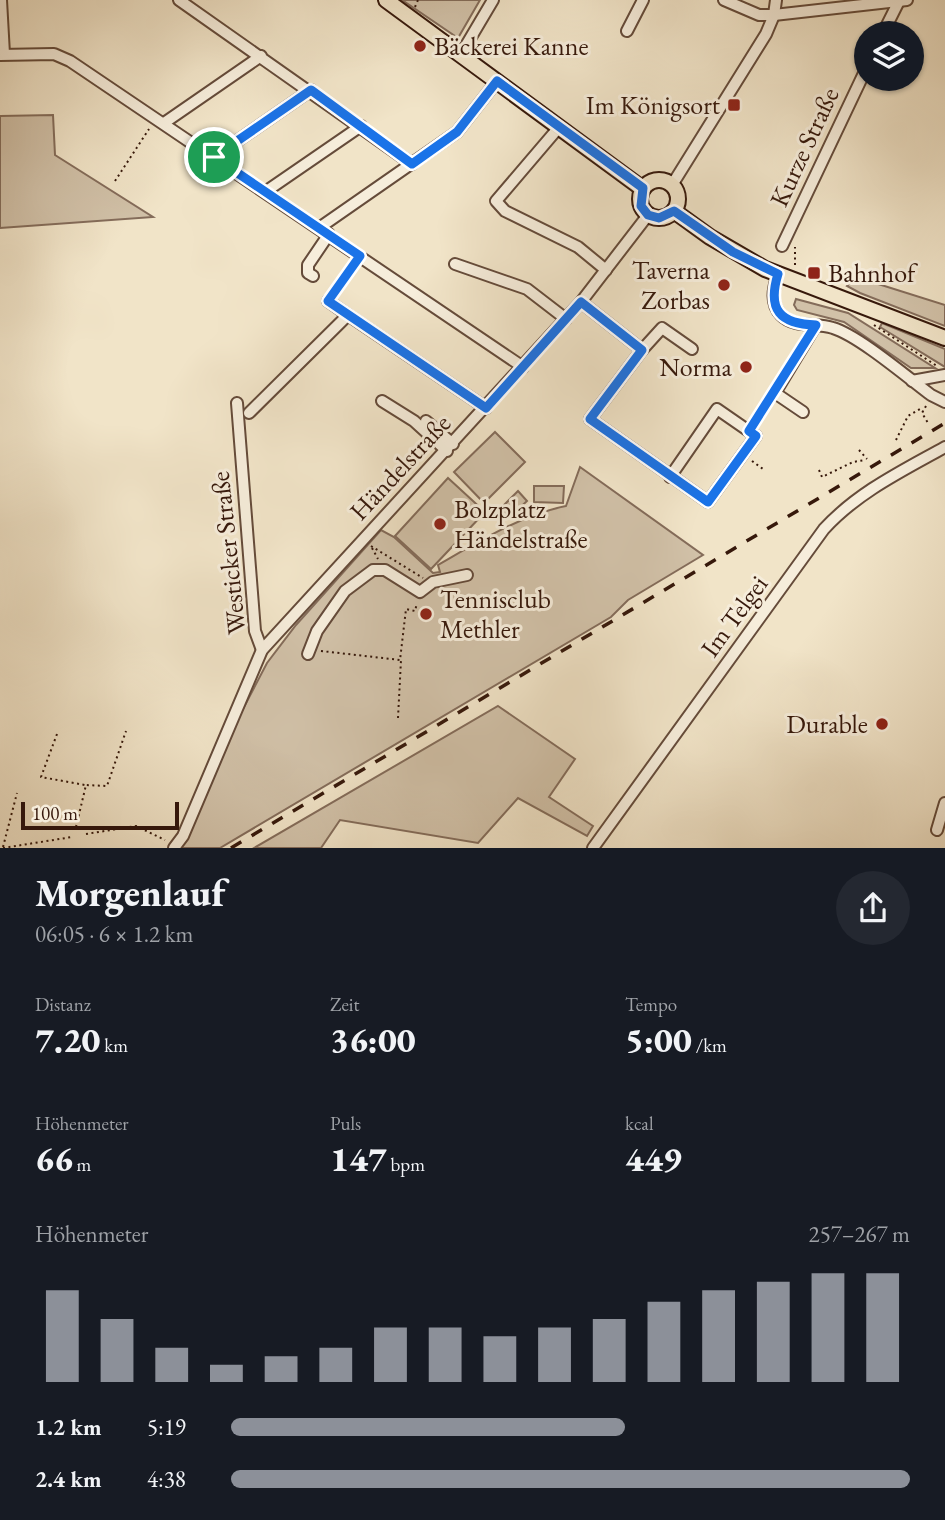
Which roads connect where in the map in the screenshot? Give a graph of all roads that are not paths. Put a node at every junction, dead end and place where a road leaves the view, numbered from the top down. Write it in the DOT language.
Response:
graph roads {
  1 [pos="1,0"];
  2 [pos="179,0"];
  3 [pos="386,0"];
  4 [pos="493,0"];
  5 [pos="643,0"];
  6 [pos="724,0"];
  7 [pos="776,0"];
  8 [pos="907,0"];
  9 [pos="899,1"];
  10 [pos="774,15"];
  11 [pos="889,21"];
  12 [pos="627,31"];
  13 [pos="461,54"];
  14 [pos="2,55"];
  15 [pos="261,56"];
  16 [pos="497,81"];
  17 [pos="311,90"];
  18 [pos="855,91"];
  19 [pos="160,121"];
  20 [pos="361,126"];
  21 [pos="560,126"];
  22 [pos="214,157"];
  23 [pos="412,164"];
  24 [pos="672,185"];
  25 [pos="643,188"];
  26 [pos="265,192"];
  27 [pos="674,211"];
  28 [pos="648,215"];
  29 [pos="324,231"];
  30 [pos="782,246"];
  31 [pos="455,264"];
  32 [pos="606,270"];
  33 [pos="313,276"];
  34 [pos="784,277"];
  35 [pos="328,301"];
  36 [pos="581,302"];
  37 [pos="348,315"];
  38 [pos="566,319"];
  39 [pos="816,325"];
  40 [pos="945,338"];
  41 [pos="692,349"];
  42 [pos="642,350"];
  43 [pos="523,367"];
  44 [pos="945,375"];
  45 [pos="912,381"];
  46 [pos="382,401"];
  47 [pos="945,402"];
  48 [pos="237,403"];
  49 [pos="486,408"];
  50 [pos="803,412"];
  51 [pos="249,413"];
  52 [pos="426,421"];
  53 [pos="945,446"];
  54 [pos="450,447"];
  55 [pos="670,477"];
  56 [pos="467,575"];
  57 [pos="262,650"];
  58 [pos="309,652"];
  59 [pos="945,803"];
  60 [pos="937,830"];
  61 [pos="175,847"];
  62 [pos="593,848"];
  1 -- 14 [label="street"];
  2 -- 15 [label="street"];
  3 -- 13 [label="main road"];
  4 -- 13 [label="street"];
  5 -- 12 [label="street"];
  6 -- 10 [label="street"];
  7 -- 10 [label="street"];
  8 -- 9 [label="street"];
  9 -- 10 [label="street"];
  9 -- 11 [label="street"];
  10 -- 24 [label="street"];
  13 -- 16 [label="main road"];
  14 -- 19 [label="street"];
  15 -- 17 [label="street"];
  15 -- 19 [label="street"];
  16 -- 21 [label="main road"];
  16 -- 23 [label="street"];
  17 -- 20 [label="street"];
  17 -- 22 [label="street"];
  18 -- 30 [label="street, Kurze Straße"];
  19 -- 22 [label="street"];
  20 -- 23 [label="street"];
  20 -- 26 [label="street"];
  21 -- 25 [label="main road"];
  21 -- 32 [label="street"];
  22 -- 26 [label="street"];
  23 -- 29 [label="street"];
  24 -- 25 [label="main road"];
  24 -- 27 [label="main road"];
  25 -- 28 [label="main road"];
  26 -- 29 [label="street"];
  27 -- 28 [label="main road"];
  27 -- 34 [label="main road"];
  28 -- 32 [label="street, Händelstraße"];
  29 -- 33 [label="street"];
  29 -- 43 [label="street"];
  31 -- 38 [label="street"];
  32 -- 36 [label="street, Händelstraße"];
  34 -- 39 [label="street"];
  34 -- 40 [label="main road"];
  35 -- 37 [label="street"];
  36 -- 38 [label="street, Händelstraße"];
  36 -- 42 [label="street"];
  37 -- 49 [label="street"];
  37 -- 51 [label="street"];
  38 -- 43 [label="street, Händelstraße"];
  39 -- 45 [label="street"];
  39 -- 50 [label="street"];
  41 -- 42 [label="street"];
  42 -- 55 [label="street"];
  43 -- 49 [label="street, Händelstraße"];
  44 -- 45 [label="street"];
  45 -- 47 [label="street"];
  46 -- 54 [label="street"];
  48 -- 57 [label="street, Westicker Straße"];
  49 -- 54 [label="street, Händelstraße"];
  52 -- 54 [label="street"];
  53 -- 62 [label="street, Im Telgei"];
  54 -- 57 [label="street, Händelstraße"];
  55 -- 55 [label="street"];
  56 -- 58 [label="street"];
  57 -- 61 [label="street, Westicker Straße"];
  59 -- 60 [label="street"];
}
